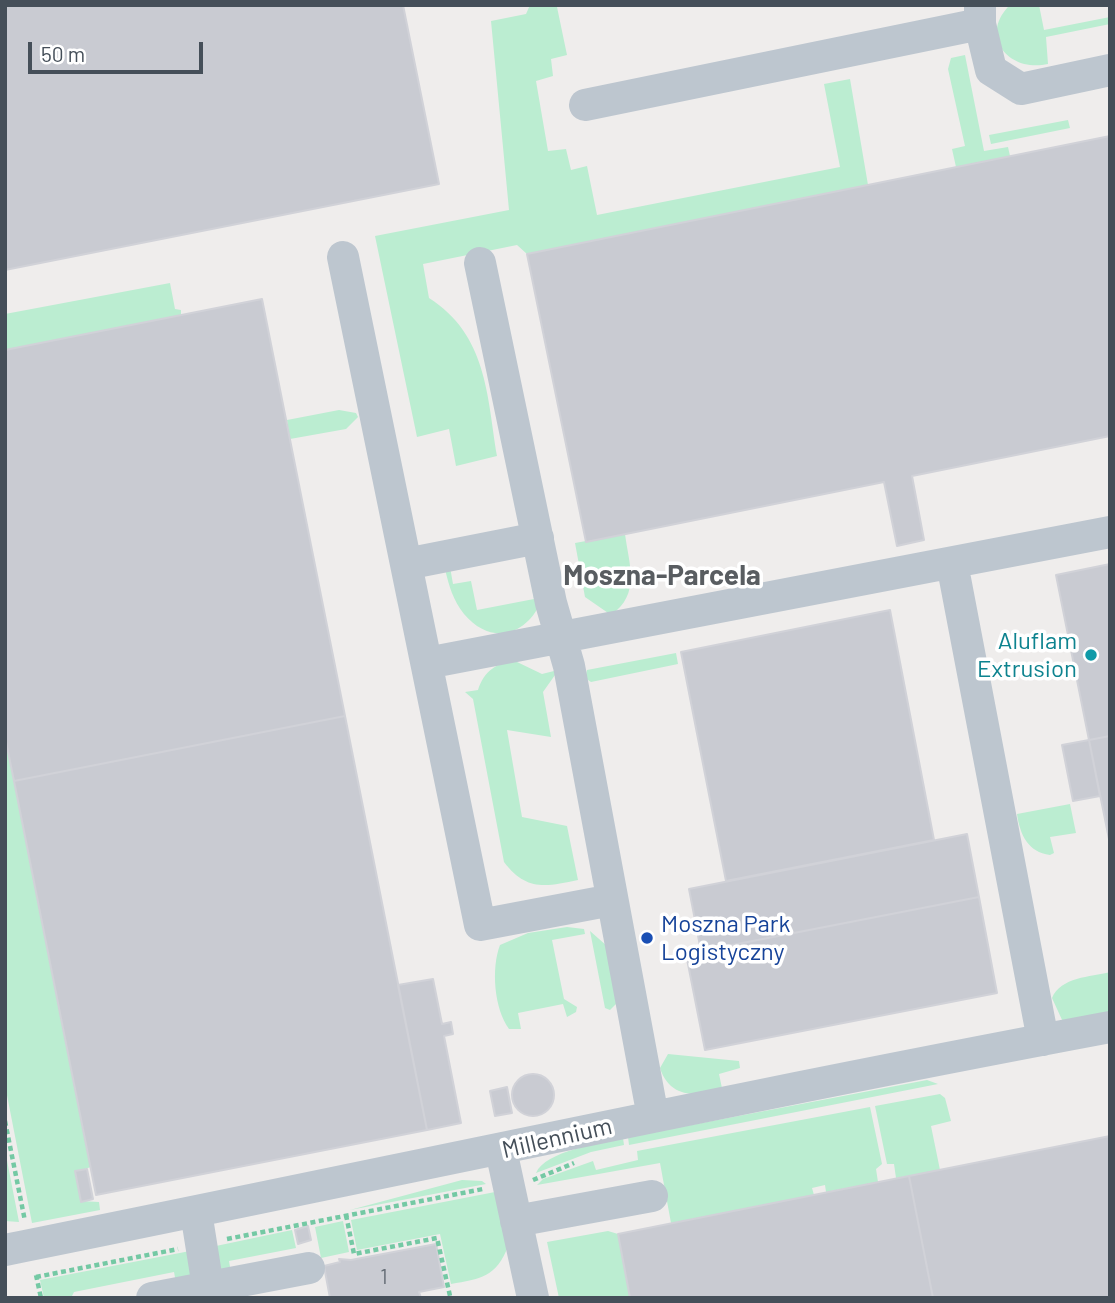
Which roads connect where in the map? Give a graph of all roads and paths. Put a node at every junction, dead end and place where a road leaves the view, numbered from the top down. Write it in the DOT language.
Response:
graph roads {
  1 [pos="980,15"];
  2 [pos="1110,71"];
  3 [pos="584,105"];
  4 [pos="343,257"];
  5 [pos="480,263"];
  6 [pos="1110,532"];
  7 [pos="538,538"];
  8 [pos="952,563"];
  9 [pos="406,564"];
  10 [pos="562,639"];
  11 [pos="427,663"];
  12 [pos="612,900"];
  13 [pos="1110,1027"];
  14 [pos="1042,1040"];
  15 [pos="653,1117"];
  16 [pos="5,1121"];
  17 [pos="501,1150"];
  18 [pos="652,1196"];
  19 [pos="196,1212"];
  20 [pos="346,1215"];
  21 [pos="516,1221"];
  22 [pos="18,1247"];
  23 [pos="309,1268"];
  24 [pos="208,1287"];
  25 [pos="450,1296"];
  26 [pos="41,1298"];
  27 [pos="152,1298"];
  28 [pos="533,1298"];
  1 -- 2 [label="lane"];
  1 -- 3 [label="lane"];
  4 -- 9 [label="lane"];
  5 -- 7 [label="lane"];
  6 -- 8 [label="lane"];
  7 -- 9 [label="lane"];
  7 -- 10 [label="lane"];
  8 -- 10 [label="lane"];
  8 -- 14 [label="lane"];
  9 -- 11 [label="lane"];
  10 -- 11 [label="lane"];
  10 -- 12 [label="lane"];
  11 -- 12 [label="lane"];
  12 -- 15 [label="lane"];
  13 -- 14 [label="lane, Millennium"];
  14 -- 15 [label="lane, Millennium"];
  15 -- 17 [label="lane, Millennium"];
  16 -- 22 [label="path"];
  17 -- 19 [label="lane, Millennium"];
  17 -- 21 [label="lane"];
  18 -- 21 [label="lane"];
  19 -- 22 [label="lane, Millennium"];
  19 -- 24 [label="lane"];
  20 -- 25 [label="path"];
  21 -- 28 [label="lane"];
  22 -- 26 [label="path"];
  23 -- 24 [label="lane"];
  24 -- 27 [label="lane"];
}
